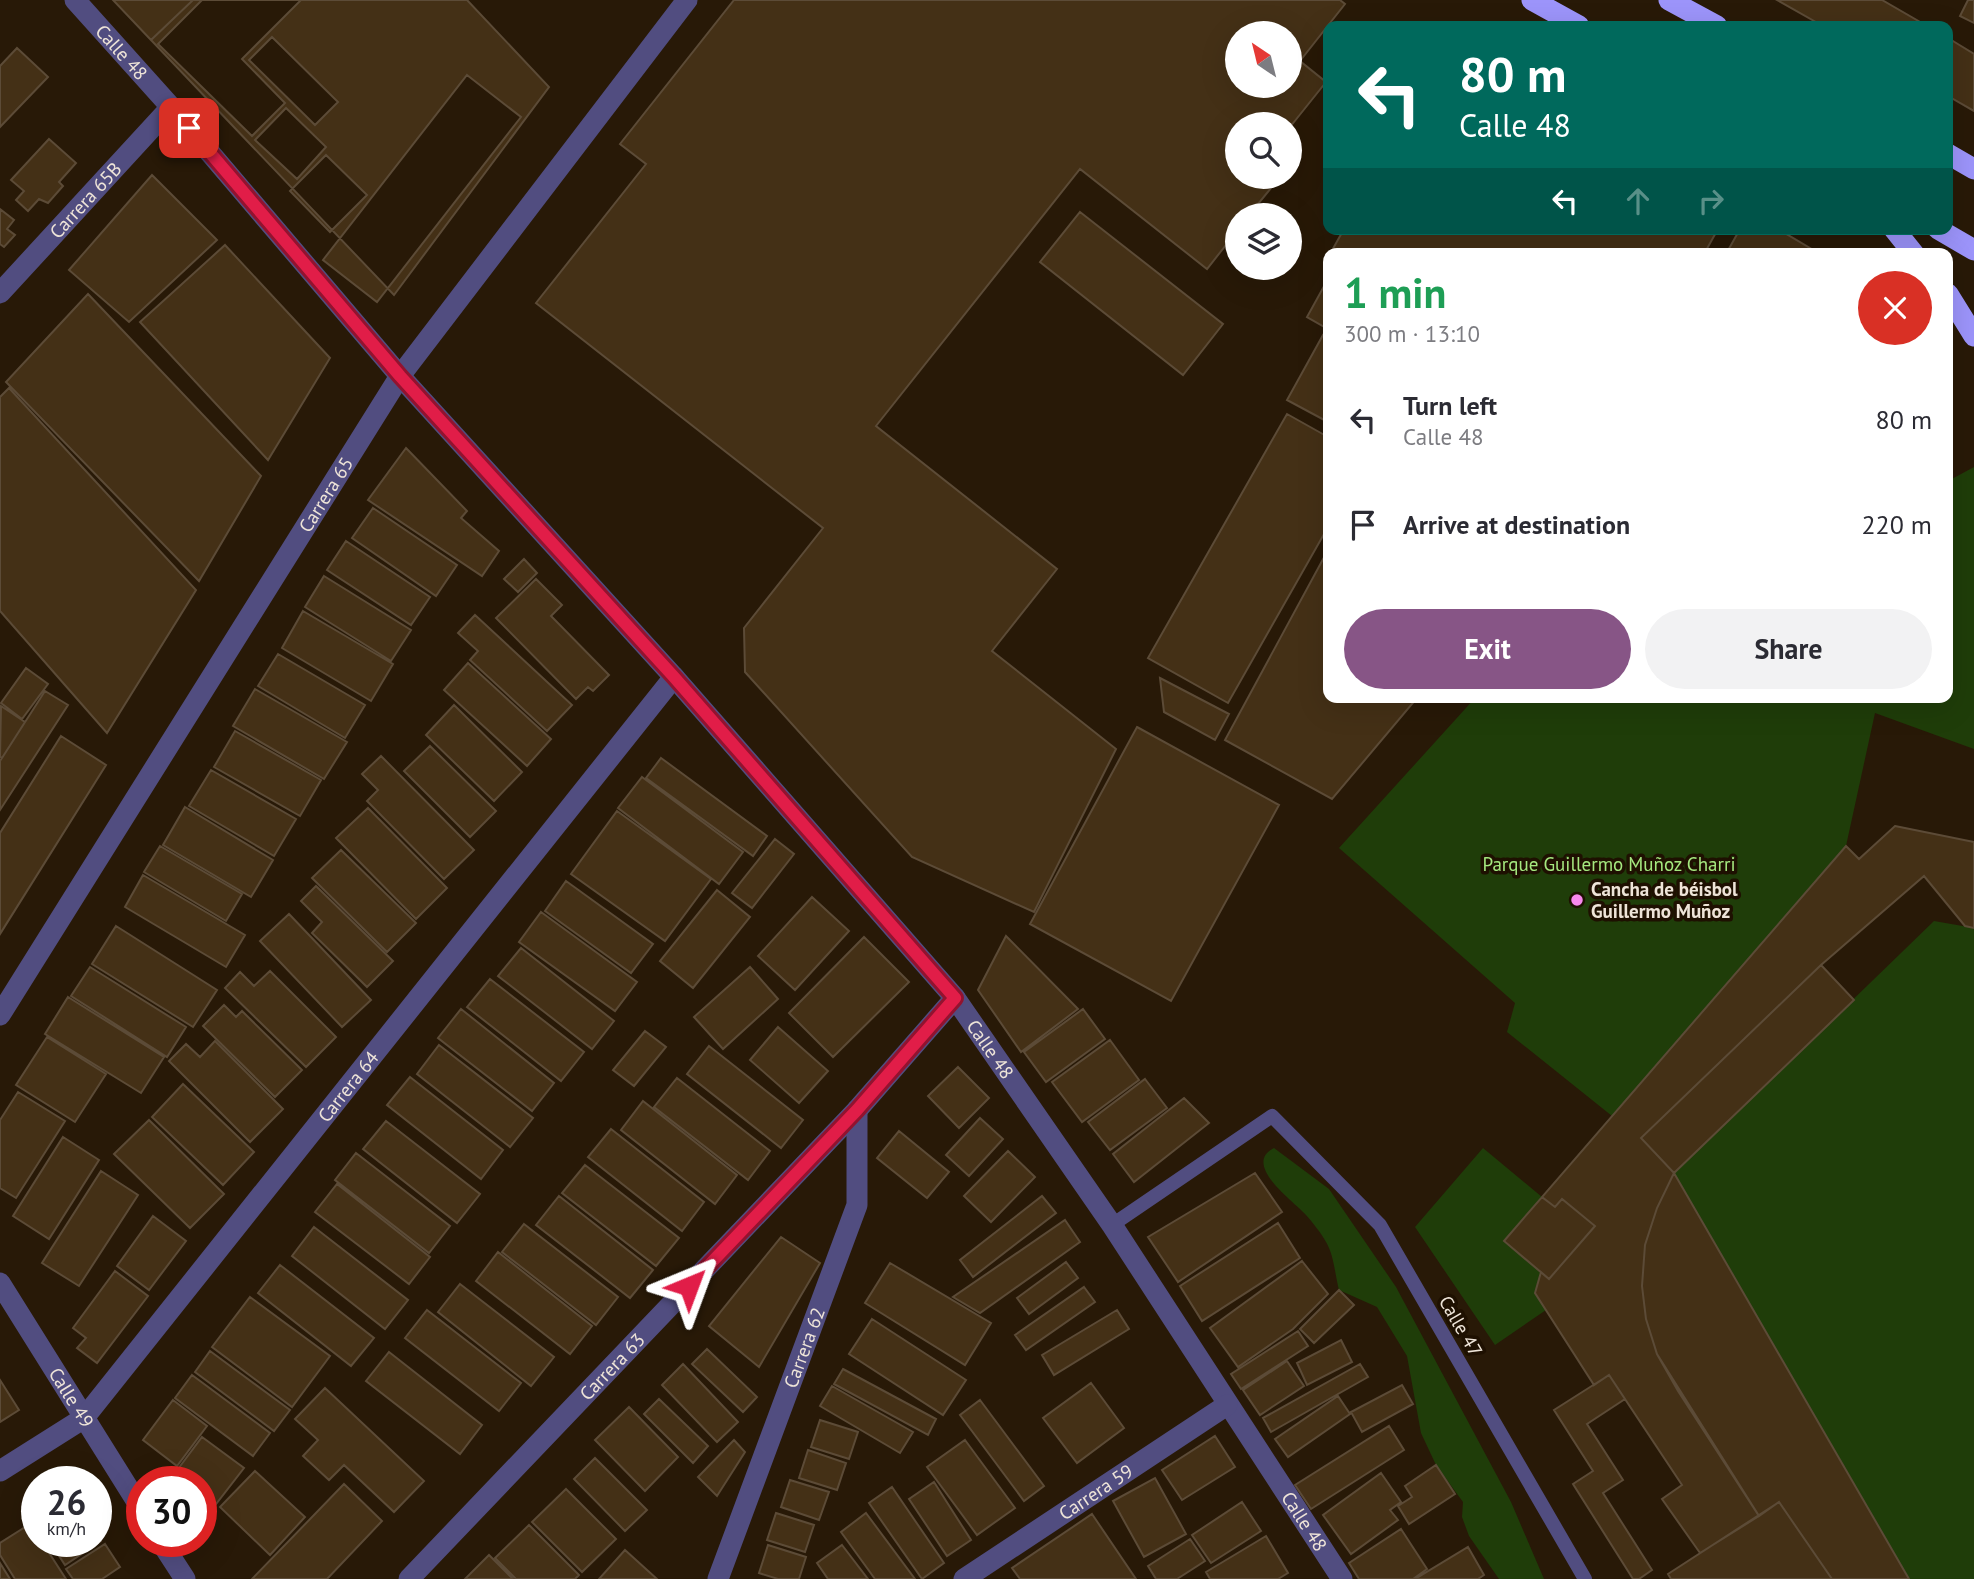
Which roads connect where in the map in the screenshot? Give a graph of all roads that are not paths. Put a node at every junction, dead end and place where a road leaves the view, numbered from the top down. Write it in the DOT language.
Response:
graph roads {
  1 [pos="75,0"];
  2 [pos="687,0"];
  3 [pos="1532,0"];
  4 [pos="1670,0"];
  5 [pos="1570,21"];
  6 [pos="1708,21"];
  7 [pos="171,107"];
  8 [pos="1953,157"];
  9 [pos="1974,169"];
  10 [pos="1948,235"];
  11 [pos="1974,250"];
  12 [pos="0,293"];
  13 [pos="1953,302"];
  14 [pos="1974,336"];
  15 [pos="400,376"];
  16 [pos="674,677"];
  17 [pos="955,998"];
  18 [pos="0,1015"];
  19 [pos="857,1110"];
  20 [pos="1112,1225"];
  21 [pos="0,1283"];
  22 [pos="1227,1405"];
  23 [pos="84,1418"];
  24 [pos="0,1471"];
  25 [pos="126,1485"];
  26 [pos="171,1557"];
  27 [pos="185,1579"];
  28 [pos="409,1579"];
  29 [pos="718,1579"];
  30 [pos="964,1579"];
  31 [pos="1342,1579"];
  32 [pos="1585,1579"];
  1 -- 7 [label="street, Calle 48"];
  2 -- 15 [label="street, Carrera 65"];
  3 -- 5 [label="highway"];
  4 -- 6 [label="highway"];
  7 -- 12 [label="street, Carrera 65B"];
  7 -- 15 [label="street, Calle 48"];
  8 -- 9 [label="highway"];
  10 -- 11 [label="highway"];
  13 -- 14 [label="highway"];
  15 -- 16 [label="street, Calle 48"];
  15 -- 18 [label="street, Carrera 65"];
  16 -- 17 [label="street, Calle 48"];
  16 -- 23 [label="street, Carrera 64"];
  17 -- 19 [label="street, Carrera 63"];
  17 -- 20 [label="street, Calle 48"];
  19 -- 28 [label="street, Carrera 63"];
  19 -- 29 [label="street, Carrera 62"];
  20 -- 22 [label="street, Calle 48"];
  20 -- 32 [label="lane, Calle 47"];
  21 -- 23 [label="street, Calle 49"];
  22 -- 30 [label="street, Carrera 59"];
  22 -- 31 [label="street, Calle 48"];
  23 -- 24 [label="street, Carrera 64"];
  23 -- 25 [label="street, Calle 49"];
  26 -- 27 [label="street"];
}
